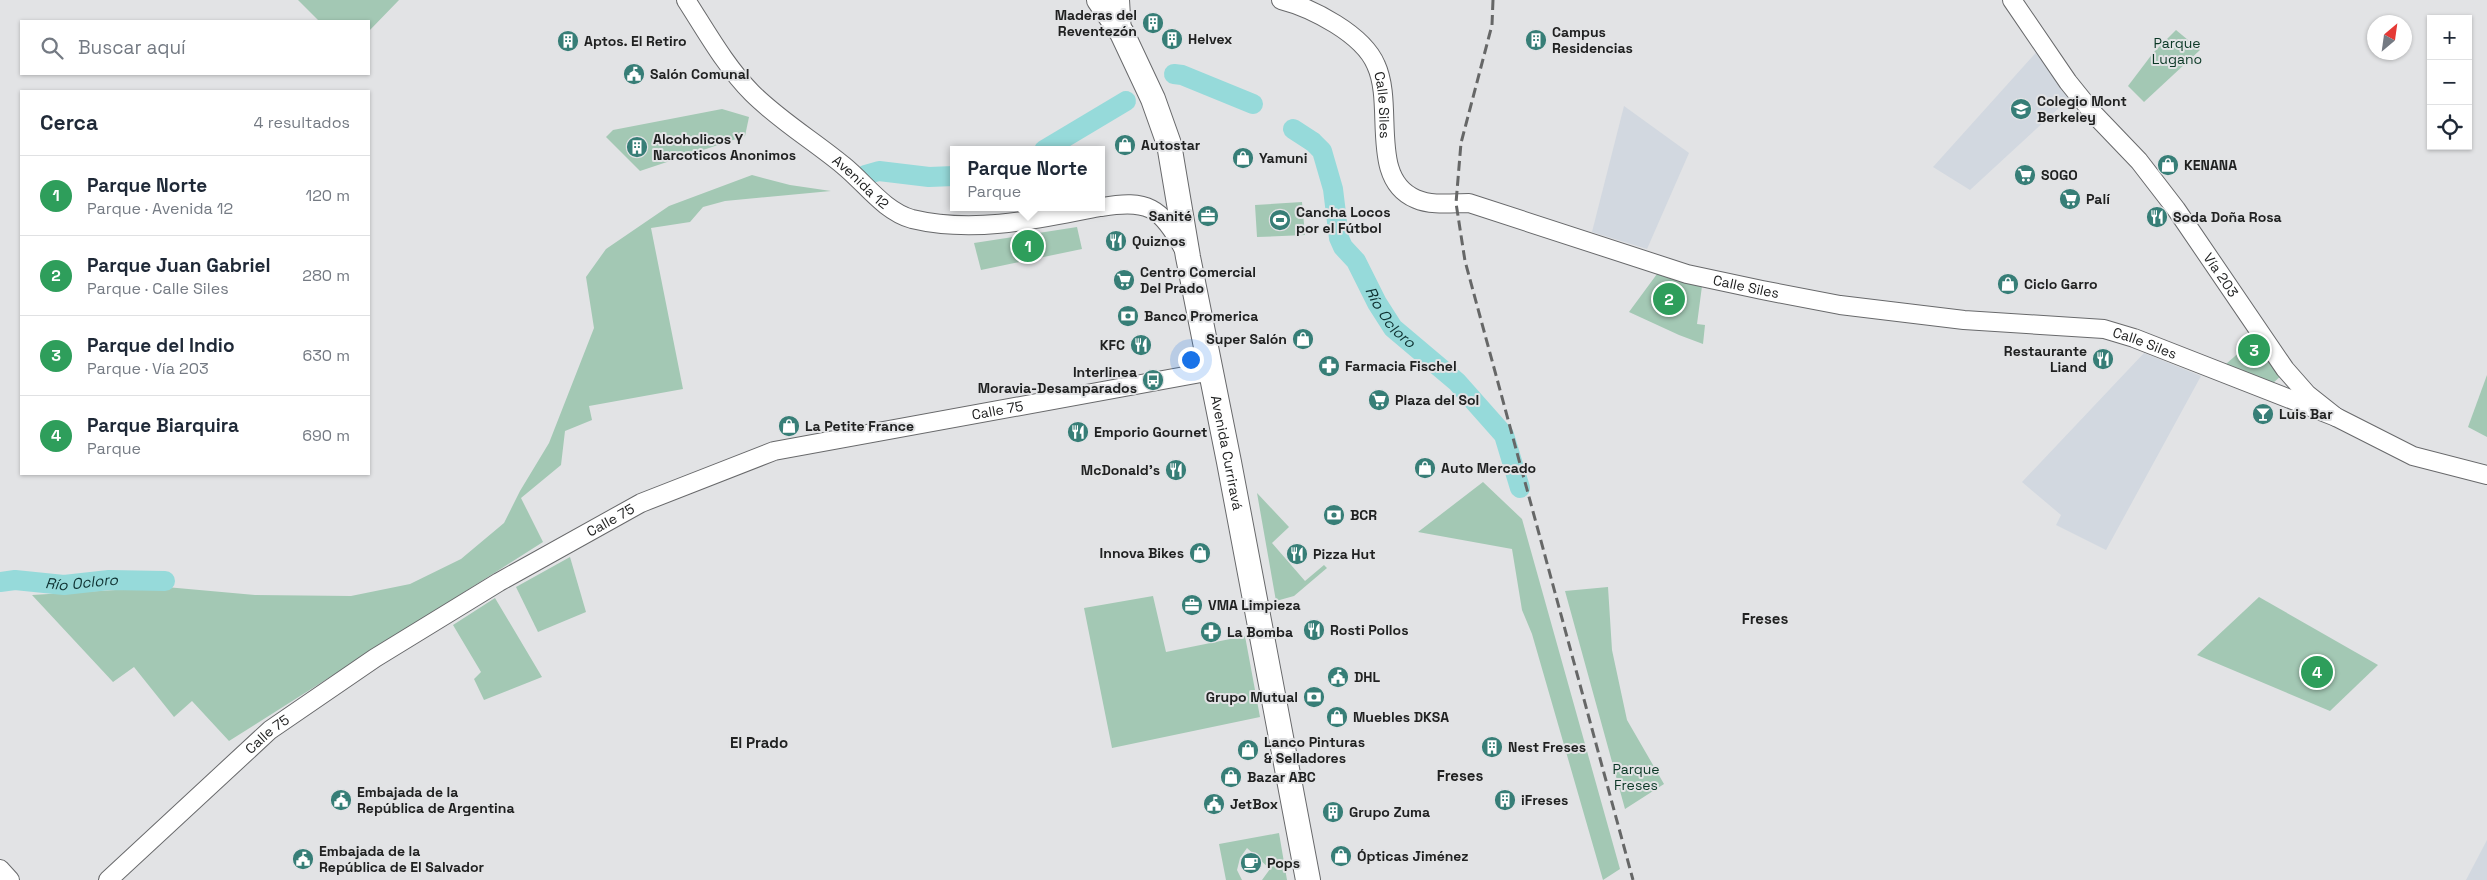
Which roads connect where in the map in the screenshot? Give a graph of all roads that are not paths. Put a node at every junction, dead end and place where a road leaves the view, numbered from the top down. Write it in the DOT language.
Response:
graph roads {
  1 [pos="686,0"];
  2 [pos="1099,0"];
  3 [pos="1120,0"];
  4 [pos="1281,0"];
  5 [pos="2012,0"];
  6 [pos="1122,33"];
  7 [pos="1105,206"];
  8 [pos="1076,211"];
  9 [pos="1188,257"];
  10 [pos="2285,369"];
  11 [pos="1212,371"];
  12 [pos="2266,390"];
  13 [pos="2336,417"];
  14 [pos="2487,475"];
  15 [pos="0,869"];
  16 [pos="10,880"];
  17 [pos="108,880"];
  18 [pos="1308,880"];
  1 -- 8 [label="street, Avenida 12"];
  2 -- 6 [label="highway, Avenida Curriravá"];
  3 -- 6 [label="street"];
  4 -- 12 [label="street, Calle Siles"];
  5 -- 10 [label="street, Vía 203"];
  6 -- 9 [label="highway, Avenida Curriravá"];
  7 -- 9 [label="street, Avenida 12"];
  9 -- 11 [label="highway, Avenida Curriravá"];
  10 -- 12 [label="street"];
  10 -- 13 [label="street, Vía 203"];
  11 -- 17 [label="street, Calle 75"];
  11 -- 18 [label="highway, Avenida Curriravá"];
  12 -- 13 [label="street, Calle Siles"];
  13 -- 14 [label="street, Vía 203"];
  15 -- 16 [label="street"];
}
